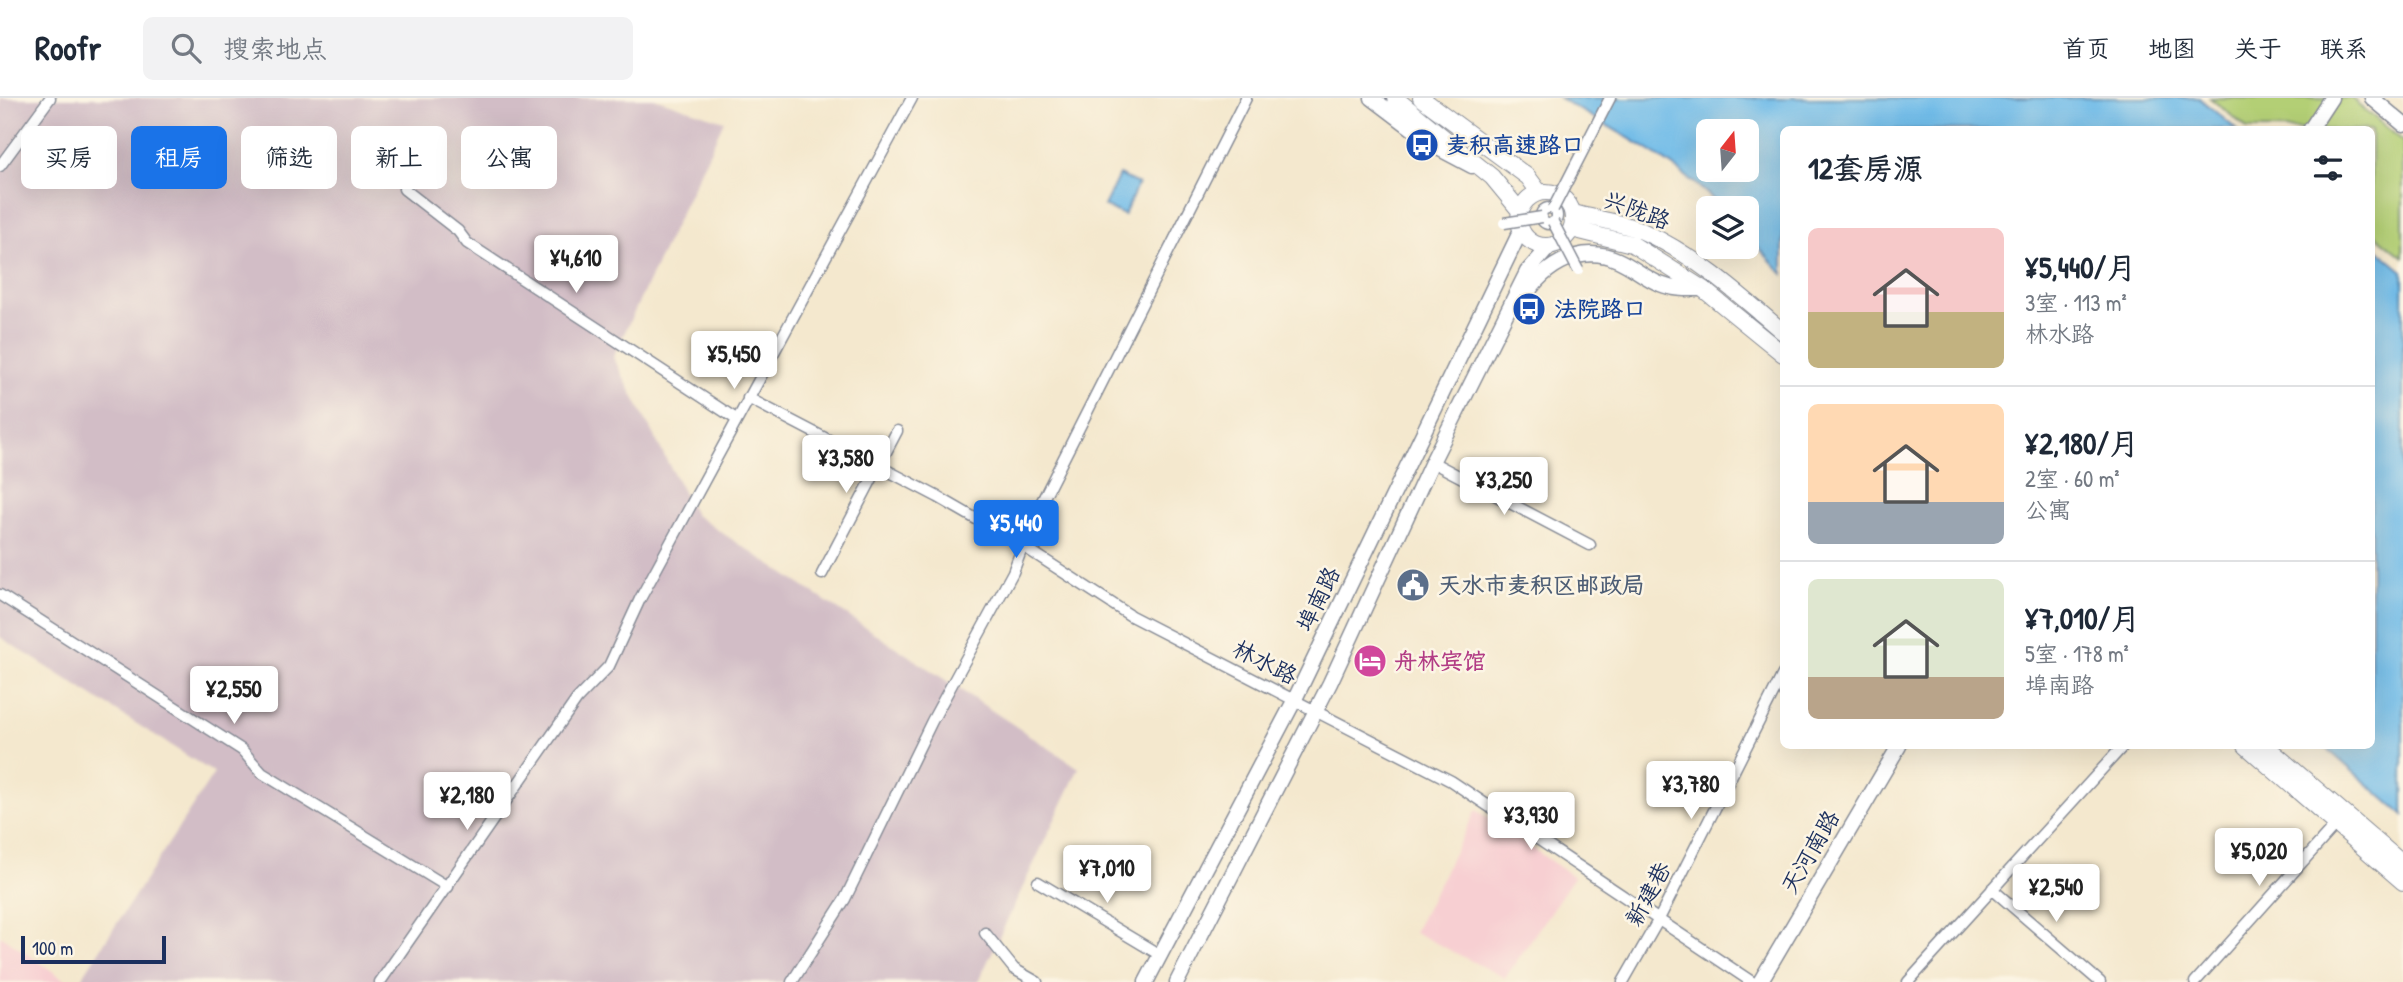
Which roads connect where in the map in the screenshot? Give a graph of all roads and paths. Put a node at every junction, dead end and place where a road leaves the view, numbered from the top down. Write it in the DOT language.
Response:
graph roads {
  1 [pos="50,98"];
  2 [pos="912,98"];
  3 [pos="1246,98"];
  4 [pos="1372,98"];
  5 [pos="1395,98"];
  6 [pos="1421,98"];
  7 [pos="1610,98"];
  8 [pos="2331,98"];
  9 [pos="2343,98"];
  10 [pos="2372,98"];
  11 [pos="2403,124"];
  12 [pos="2313,126"];
  13 [pos="2325,126"];
  14 [pos="0,166"];
  15 [pos="1492,177"];
  16 [pos="405,189"];
  17 [pos="1539,192"];
  18 [pos="1553,209"];
  19 [pos="1520,211"];
  20 [pos="1542,217"];
  21 [pos="1572,221"];
  22 [pos="1553,222"];
  23 [pos="1504,223"];
  24 [pos="1521,230"];
  25 [pos="1550,246"];
  26 [pos="1578,270"];
  27 [pos="1497,281"];
  28 [pos="1519,289"];
  29 [pos="1703,289"];
  30 [pos="1780,330"];
  31 [pos="1780,352"];
  32 [pos="1486,355"];
  33 [pos="748,398"];
  34 [pos="736,419"];
  35 [pos="897,431"];
  36 [pos="1432,461"];
  37 [pos="879,466"];
  38 [pos="1590,545"];
  39 [pos="1023,546"];
  40 [pos="822,574"];
  41 [pos="0,595"];
  42 [pos="1780,680"];
  43 [pos="1294,701"];
  44 [pos="1315,711"];
  45 [pos="1896,749"];
  46 [pos="2120,749"];
  47 [pos="2250,749"];
  48 [pos="2269,749"];
  49 [pos="2341,820"];
  50 [pos="2403,864"];
  51 [pos="1038,882"];
  52 [pos="2403,882"];
  53 [pos="448,887"];
  54 [pos="1992,889"];
  55 [pos="1659,919"];
  56 [pos="985,933"];
  57 [pos="1160,955"];
  58 [pos="380,982"];
  59 [pos="792,982"];
  60 [pos="1037,982"];
  61 [pos="1146,982"];
  62 [pos="1177,982"];
  63 [pos="1623,982"];
  64 [pos="1753,982"];
  65 [pos="1908,982"];
  66 [pos="2100,982"];
  67 [pos="2195,982"];
  1 -- 14 [label="street"];
  2 -- 33 [label="street"];
  3 -- 39 [label="street"];
  4 -- 15 [label="main road"];
  5 -- 15 [label="highway"];
  6 -- 17 [label="highway"];
  7 -- 18 [label="street, bridge"];
  8 -- 12 [label="main road"];
  9 -- 13 [label="main road"];
  10 -- 11 [label="main road"];
  15 -- 19 [label="highway"];
  16 -- 34 [label="street"];
  17 -- 19 [label="highway"];
  17 -- 21 [label="highway"];
  18 -- 20 [label="street, bridge"];
  18 -- 22 [label="street, bridge"];
  19 -- 24 [label="highway"];
  20 -- 22 [label="street, bridge"];
  20 -- 23 [label="street, bridge"];
  21 -- 25 [label="highway"];
  21 -- 29 [label="highway, 兴陇路"];
  21 -- 30 [label="highway, 兴陇路"];
  22 -- 26 [label="street, bridge"];
  24 -- 25 [label="highway"];
  24 -- 27 [label="main road, 埠南路"];
  25 -- 28 [label="main road, 埠南路"];
  27 -- 28 [label="main road"];
  27 -- 43 [label="main road, 埠南路"];
  28 -- 32 [label="main road, 埠南路"];
  29 -- 31 [label="highway, 兴陇路"];
  29 -- 32 [label="main road"];
  32 -- 36 [label="main road, 埠南路"];
  33 -- 34 [label="street"];
  33 -- 37 [label="street, 林水路"];
  34 -- 53 [label="street"];
  35 -- 37 [label="street"];
  36 -- 38 [label="street"];
  36 -- 44 [label="main road, 埠南路"];
  37 -- 39 [label="street, 林水路"];
  37 -- 40 [label="street"];
  39 -- 43 [label="street, 林水路"];
  39 -- 59 [label="street"];
  41 -- 53 [label="street"];
  42 -- 55 [label="street, 新建巷"];
  43 -- 44 [label="street, 林水路"];
  43 -- 57 [label="main road, 埠南路"];
  44 -- 55 [label="street, 林水路"];
  44 -- 62 [label="main road, 埠南路"];
  45 -- 64 [label="main road, 天河南路"];
  46 -- 54 [label="street"];
  47 -- 49 [label="highway"];
  48 -- 49 [label="highway"];
  49 -- 50 [label="highway"];
  49 -- 52 [label="highway"];
  49 -- 67 [label="street"];
  51 -- 57 [label="street"];
  53 -- 58 [label="street"];
  54 -- 65 [label="street"];
  54 -- 66 [label="street"];
  55 -- 63 [label="street, 新建巷"];
  55 -- 64 [label="street, 林水路"];
  56 -- 60 [label="street"];
  57 -- 61 [label="main road, 埠南路"];
}
